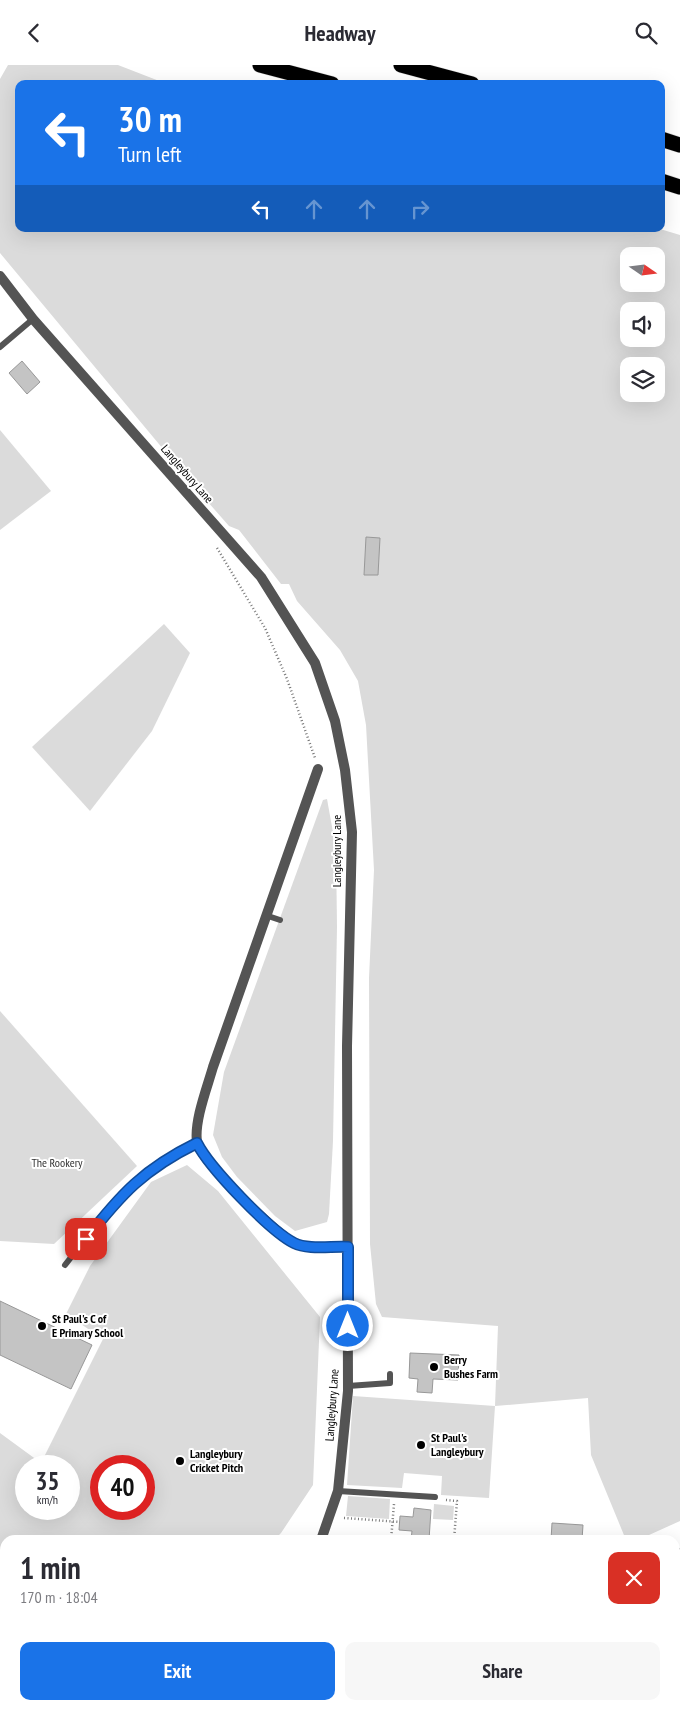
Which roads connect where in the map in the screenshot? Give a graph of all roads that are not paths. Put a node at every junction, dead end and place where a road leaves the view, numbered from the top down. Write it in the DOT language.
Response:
graph roads {
  1 [pos="260,65"];
  2 [pos="401,65"];
  3 [pos="317,80"];
  4 [pos="457,80"];
  5 [pos="665,140"];
  6 [pos="680,145"];
  7 [pos="665,182"];
  8 [pos="680,187"];
  9 [pos="0,276"];
  10 [pos="33,319"];
  11 [pos="0,347"];
  12 [pos="318,769"];
  13 [pos="268,916"];
  14 [pos="280,920"];
  15 [pos="197,1143"];
  16 [pos="348,1247"];
  17 [pos="65,1265"];
  18 [pos="390,1374"];
  19 [pos="348,1386"];
  20 [pos="338,1491"];
  21 [pos="436,1497"];
  22 [pos="323,1535"];
  1 -- 3 [label="highway"];
  2 -- 4 [label="highway"];
  5 -- 6 [label="highway"];
  7 -- 8 [label="highway"];
  9 -- 10 [label="street, Langleybury Lane"];
  10 -- 11 [label="lane"];
  10 -- 16 [label="street, Langleybury Lane"];
  12 -- 13 [label="street"];
  13 -- 14 [label="lane"];
  13 -- 15 [label="street"];
  15 -- 16 [label="street"];
  15 -- 17 [label="lane"];
  16 -- 19 [label="street, Langleybury Lane"];
  18 -- 19 [label="lane"];
  19 -- 20 [label="street, Langleybury Lane"];
  20 -- 21 [label="lane"];
  20 -- 22 [label="street, Langleybury Lane"];
}
